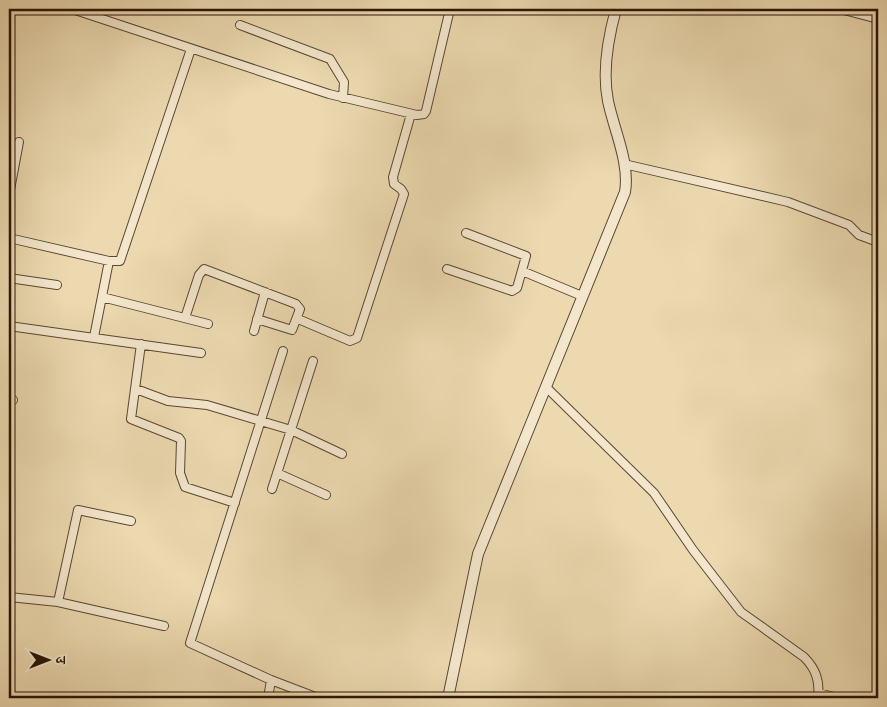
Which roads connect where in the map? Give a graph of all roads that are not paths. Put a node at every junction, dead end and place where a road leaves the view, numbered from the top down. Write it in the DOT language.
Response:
graph roads {
  1 [pos="72,9"];
  2 [pos="450,9"];
  3 [pos="616,9"];
  4 [pos="840,9"];
  5 [pos="878,19"];
  6 [pos="240,25"];
  7 [pos="191,49"];
  8 [pos="343,98"];
  9 [pos="411,114"];
  10 [pos="19,142"];
  11 [pos="624,164"];
  12 [pos="9,195"];
  13 [pos="466,233"];
  14 [pos="9,238"];
  15 [pos="878,242"];
  16 [pos="109,261"];
  17 [pos="447,269"];
  18 [pos="522,271"];
  19 [pos="9,278"];
  20 [pos="57,285"];
  21 [pos="265,292"];
  22 [pos="582,296"];
  23 [pos="102,297"];
  24 [pos="185,318"];
  25 [pos="258,319"];
  26 [pos="298,319"];
  27 [pos="208,324"];
  28 [pos="9,326"];
  29 [pos="254,331"];
  30 [pos="94,337"];
  31 [pos="141,344"];
  32 [pos="283,351"];
  33 [pos="201,353"];
  34 [pos="313,362"];
  35 [pos="546,386"];
  36 [pos="136,389"];
  37 [pos="262,421"];
  38 [pos="291,430"];
  39 [pos="342,454"];
  40 [pos="277,473"];
  41 [pos="272,489"];
  42 [pos="326,496"];
  43 [pos="235,503"];
  44 [pos="130,521"];
  45 [pos="9,597"];
  46 [pos="58,602"];
  47 [pos="164,626"];
  48 [pos="271,680"];
  49 [pos="818,696"];
  50 [pos="268,698"];
  51 [pos="318,698"];
  52 [pos="448,698"];
  53 [pos="838,698"];
  1 -- 7 [label="street"];
  2 -- 9 [label="street"];
  3 -- 11 [label="street"];
  4 -- 5 [label="street"];
  6 -- 8 [label="street"];
  7 -- 8 [label="street"];
  7 -- 16 [label="street"];
  8 -- 9 [label="street"];
  9 -- 26 [label="street"];
  10 -- 12 [label="street"];
  11 -- 15 [label="street"];
  11 -- 22 [label="street"];
  13 -- 18 [label="street"];
  14 -- 16 [label="street"];
  16 -- 23 [label="street"];
  17 -- 18 [label="street"];
  18 -- 22 [label="street"];
  19 -- 20 [label="street"];
  21 -- 24 [label="street"];
  21 -- 25 [label="street"];
  21 -- 26 [label="street"];
  22 -- 35 [label="street"];
  23 -- 24 [label="street"];
  23 -- 30 [label="street"];
  24 -- 27 [label="street"];
  25 -- 26 [label="street"];
  25 -- 29 [label="street"];
  28 -- 30 [label="street"];
  30 -- 31 [label="street"];
  31 -- 33 [label="street"];
  31 -- 36 [label="street"];
  32 -- 37 [label="street"];
  34 -- 38 [label="street"];
  35 -- 49 [label="street"];
  35 -- 52 [label="street"];
  36 -- 37 [label="street"];
  36 -- 43 [label="street"];
  37 -- 38 [label="street"];
  37 -- 43 [label="street"];
  38 -- 39 [label="street"];
  38 -- 40 [label="street"];
  40 -- 41 [label="street"];
  40 -- 42 [label="street"];
  43 -- 48 [label="street"];
  44 -- 46 [label="street"];
  45 -- 46 [label="street"];
  46 -- 47 [label="street"];
  48 -- 50 [label="street"];
  48 -- 51 [label="street"];
  49 -- 53 [label="street"];
}
